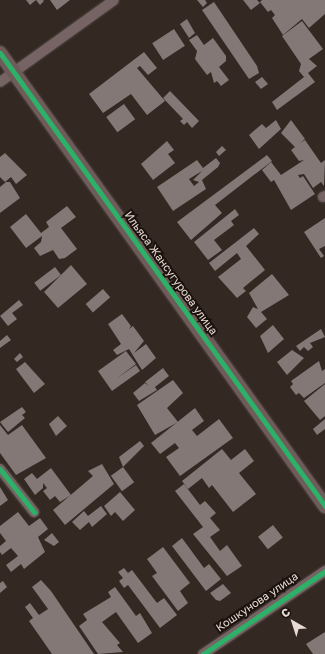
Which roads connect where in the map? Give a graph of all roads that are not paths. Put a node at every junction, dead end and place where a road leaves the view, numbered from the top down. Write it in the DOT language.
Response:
graph roads {
  1 [pos="114,0"];
  2 [pos="0,53"];
  3 [pos="14,72"];
  4 [pos="0,82"];
  5 [pos="0,469"];
  6 [pos="325,506"];
  7 [pos="34,512"];
  8 [pos="325,571"];
  9 [pos="203,654"];
  1 -- 3 [label="street"];
  2 -- 3 [label="street, Ильяса Жансугурова улица"];
  3 -- 4 [label="street"];
  3 -- 6 [label="street, Ильяса Жансугурова улица"];
  5 -- 7 [label="street"];
  8 -- 9 [label="street, Кошкунова улица"];
}
